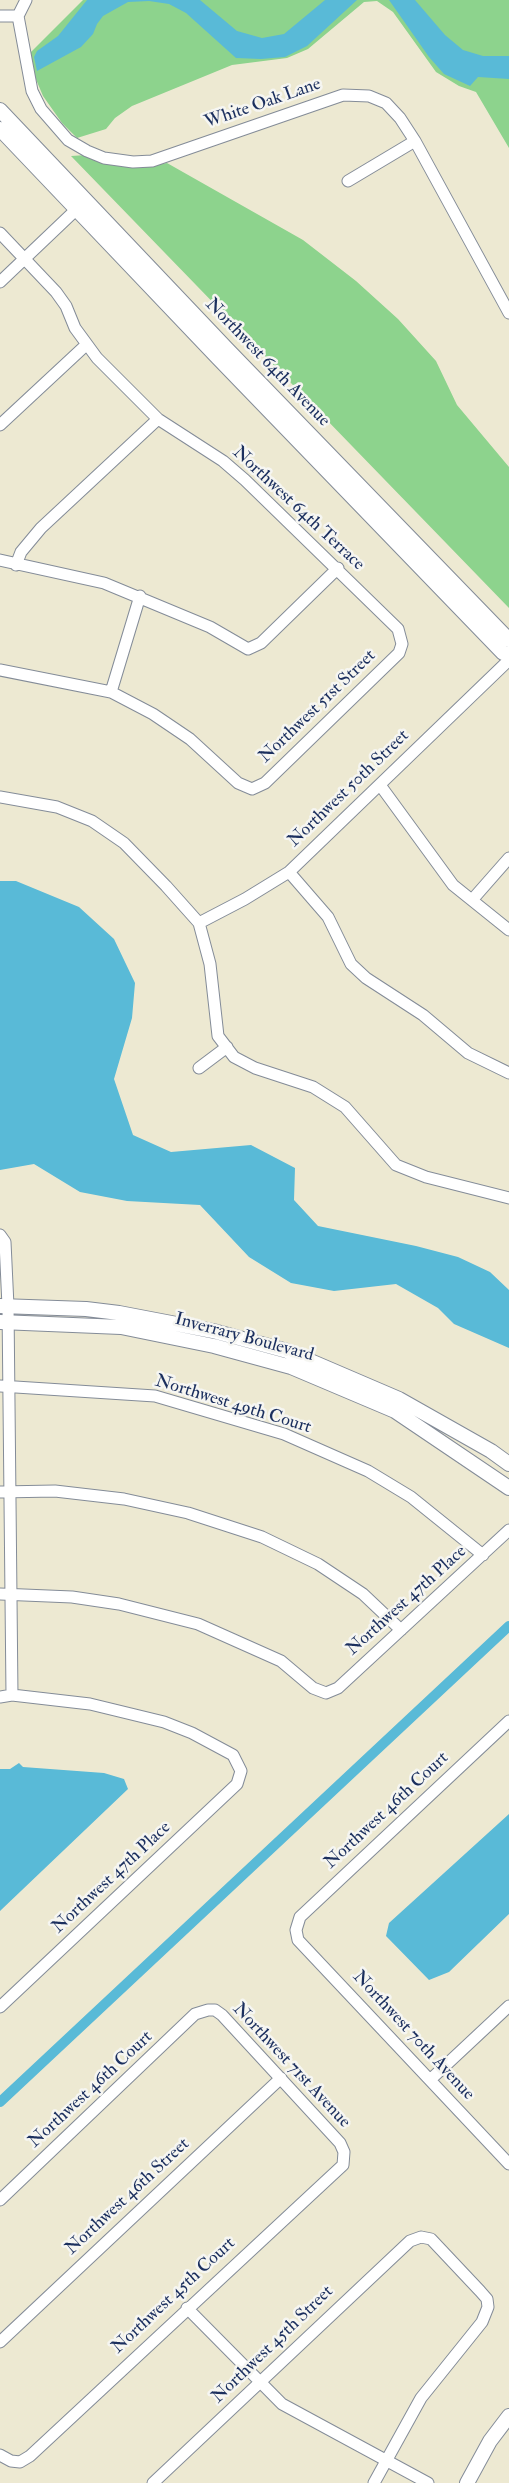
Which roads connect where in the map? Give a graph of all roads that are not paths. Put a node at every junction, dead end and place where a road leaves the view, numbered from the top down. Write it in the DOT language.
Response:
graph roads {
  1 [pos="26,0"];
  2 [pos="0,16"];
  3 [pos="18,16"];
  4 [pos="0,110"];
  5 [pos="0,129"];
  6 [pos="415,141"];
  7 [pos="348,181"];
  8 [pos="81,205"];
  9 [pos="0,234"];
  10 [pos="25,259"];
  11 [pos="0,282"];
  12 [pos="509,313"];
  13 [pos="86,345"];
  14 [pos="158,419"];
  15 [pos="0,425"];
  16 [pos="0,560"];
  17 [pos="16,565"];
  18 [pos="338,568"];
  19 [pos="140,596"];
  20 [pos="509,640"];
  21 [pos="402,644"];
  22 [pos="509,654"];
  23 [pos="509,660"];
  24 [pos="0,670"];
  25 [pos="111,692"];
  26 [pos="380,785"];
  27 [pos="0,796"];
  28 [pos="509,858"];
  29 [pos="289,872"];
  30 [pos="472,900"];
  31 [pos="199,924"];
  32 [pos="509,930"];
  33 [pos="226,1047"];
  34 [pos="199,1068"];
  35 [pos="509,1073"];
  36 [pos="509,1198"];
  37 [pos="0,1235"];
  38 [pos="4,1306"];
  39 [pos="4,1322"];
  40 [pos="5,1387"];
  41 [pos="509,1464"];
  42 [pos="509,1488"];
  43 [pos="6,1492"];
  44 [pos="509,1530"];
  45 [pos="483,1555"];
  46 [pos="5,1594"];
  47 [pos="401,1630"];
  48 [pos="12,1695"];
  49 [pos="0,1697"];
  50 [pos="509,1721"];
  51 [pos="296,1930"];
  52 [pos="509,2006"];
  53 [pos="0,2007"];
  54 [pos="208,2010"];
  55 [pos="280,2078"];
  56 [pos="431,2080"];
  57 [pos="344,2152"];
  58 [pos="506,2156"];
  59 [pos="0,2200"];
  60 [pos="187,2308"];
  61 [pos="0,2342"];
  62 [pos="260,2383"];
  63 [pos="509,2416"];
  64 [pos="0,2455"];
  65 [pos="385,2461"];
  66 [pos="153,2483"];
  67 [pos="374,2483"];
  68 [pos="428,2483"];
  69 [pos="467,2483"];
  1 -- 3 [label="street"];
  2 -- 3 [label="street"];
  3 -- 6 [label="street, White Oak Lane"];
  4 -- 8 [label="street, Northwest 64th Avenue"];
  5 -- 8 [label="street, Northwest 64th Avenue"];
  6 -- 7 [label="street"];
  6 -- 12 [label="street, White Oak Lane"];
  8 -- 10 [label="street"];
  8 -- 20 [label="street, Northwest 64th Avenue"];
  8 -- 22 [label="street, Northwest 64th Avenue"];
  9 -- 10 [label="street, Northwest 64th Terrace"];
  10 -- 11 [label="street"];
  10 -- 13 [label="street, Northwest 64th Terrace"];
  13 -- 14 [label="street, Northwest 64th Terrace"];
  13 -- 15 [label="street"];
  14 -- 17 [label="street"];
  14 -- 18 [label="street, Northwest 64th Terrace"];
  16 -- 17 [label="street"];
  17 -- 19 [label="street"];
  18 -- 19 [label="street"];
  18 -- 21 [label="street, Northwest 64th Terrace"];
  19 -- 25 [label="street"];
  21 -- 25 [label="street, Northwest 51st Street"];
  23 -- 26 [label="street, Northwest 50th Street"];
  24 -- 25 [label="street"];
  26 -- 29 [label="street, Northwest 50th Street"];
  26 -- 30 [label="street"];
  27 -- 31 [label="street"];
  28 -- 30 [label="street"];
  29 -- 31 [label="street, Northwest 50th Street"];
  29 -- 35 [label="street"];
  30 -- 32 [label="street"];
  31 -- 33 [label="street"];
  33 -- 34 [label="street"];
  33 -- 36 [label="street"];
  37 -- 38 [label="street"];
  38 -- 39 [label="street"];
  38 -- 41 [label="street, Inverrary Boulevard"];
  39 -- 40 [label="street"];
  39 -- 42 [label="street, Inverrary Boulevard"];
  40 -- 43 [label="street"];
  40 -- 45 [label="street, Northwest 49th Court"];
  43 -- 46 [label="street"];
  43 -- 47 [label="street"];
  44 -- 45 [label="street, Northwest 47th Place"];
  45 -- 47 [label="street, Northwest 47th Place"];
  46 -- 47 [label="street, Northwest 47th Place"];
  46 -- 48 [label="street"];
  48 -- 49 [label="street"];
  48 -- 53 [label="street, Northwest 47th Place"];
  50 -- 51 [label="street, Northwest 46th Court"];
  51 -- 56 [label="street, Northwest 70th Avenue"];
  52 -- 56 [label="street"];
  54 -- 55 [label="street, Northwest 71st Avenue"];
  54 -- 59 [label="street, Northwest 46th Court"];
  55 -- 57 [label="street, Northwest 71st Avenue"];
  55 -- 61 [label="street, Northwest 46th Street"];
  56 -- 58 [label="street, Northwest 70th Avenue"];
  57 -- 60 [label="street, Northwest 45th Court"];
  60 -- 62 [label="street"];
  60 -- 64 [label="street, Northwest 45th Court"];
  62 -- 65 [label="street"];
  62 -- 65 [label="street, Northwest 45th Street"];
  62 -- 66 [label="street, Northwest 45th Street"];
  63 -- 69 [label="street"];
  65 -- 67 [label="street"];
  65 -- 68 [label="street"];
}
